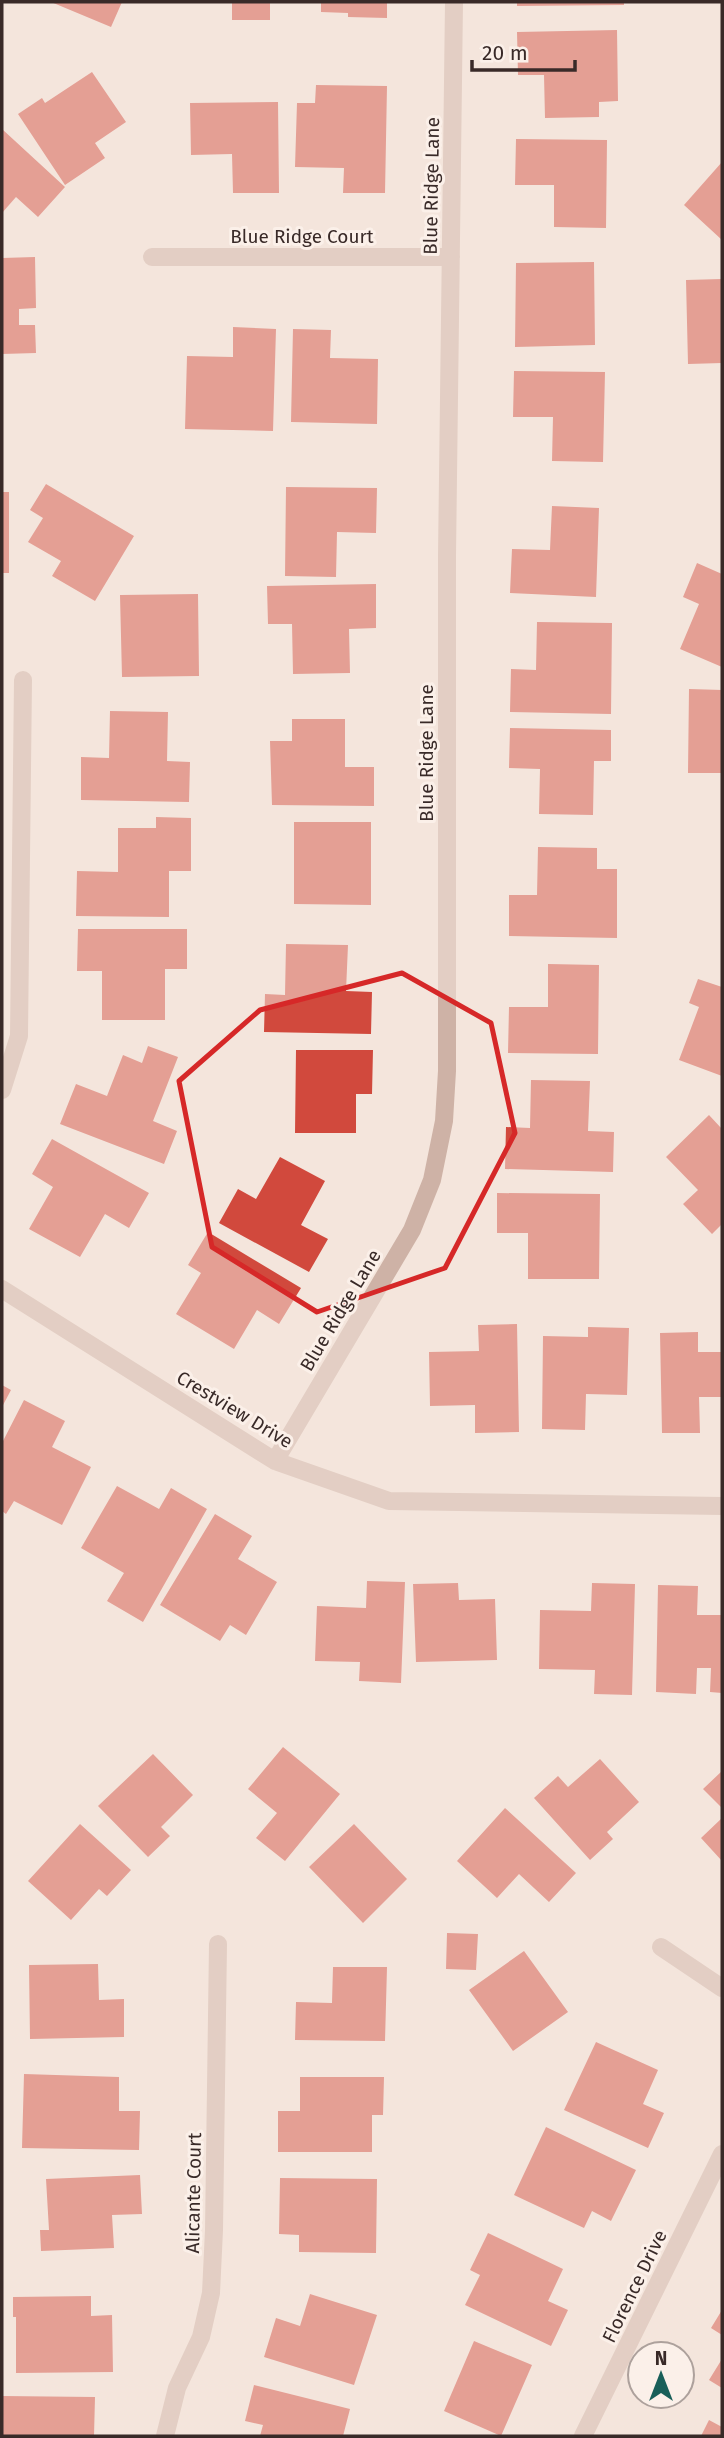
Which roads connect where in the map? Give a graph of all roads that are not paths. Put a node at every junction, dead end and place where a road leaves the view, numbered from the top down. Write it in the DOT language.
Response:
graph roads {
  1 [pos="454,2"];
  2 [pos="152,257"];
  3 [pos="452,257"];
  4 [pos="23,680"];
  5 [pos="2,1090"];
  6 [pos="2,1289"];
  7 [pos="275,1461"];
  8 [pos="722,1506"];
  9 [pos="218,1944"];
  10 [pos="662,1947"];
  11 [pos="722,1988"];
  12 [pos="722,2154"];
  13 [pos="165,2436"];
  14 [pos="583,2436"];
  1 -- 3 [label="street, Blue Ridge Lane"];
  2 -- 3 [label="street, Blue Ridge Court"];
  3 -- 7 [label="street, Blue Ridge Lane"];
  4 -- 5 [label="street"];
  6 -- 7 [label="street, Crestview Drive"];
  7 -- 8 [label="street, Crestview Drive"];
  9 -- 13 [label="street, Alicante Court"];
  10 -- 11 [label="street"];
  12 -- 14 [label="street, Florence Drive"];
}
